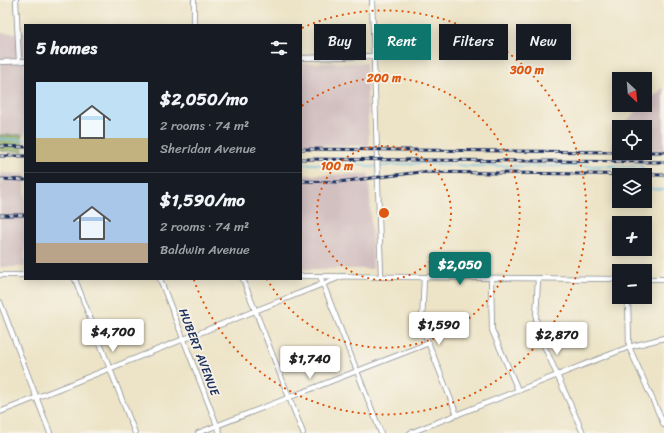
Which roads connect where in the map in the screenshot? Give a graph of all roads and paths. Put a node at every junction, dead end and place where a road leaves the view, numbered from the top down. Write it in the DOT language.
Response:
graph roads {
  1 [pos="16,0"];
  2 [pos="194,0"];
  3 [pos="372,0"];
  4 [pos="194,24"];
  5 [pos="374,56"];
  6 [pos="302,58"];
  7 [pos="374,60"];
  8 [pos="19,61"];
  9 [pos="0,62"];
  10 [pos="24,62"];
  11 [pos="0,275"];
  12 [pos="24,275"];
  13 [pos="302,276"];
  14 [pos="320,276"];
  15 [pos="343,276"];
  16 [pos="381,277"];
  17 [pos="424,277"];
  18 [pos="491,278"];
  19 [pos="538,278"];
  20 [pos="612,279"];
  21 [pos="652,279"];
  22 [pos="664,279"];
  23 [pos="75,280"];
  24 [pos="160,280"];
  25 [pos="243,280"];
  26 [pos="324,285"];
  27 [pos="0,302"];
  28 [pos="628,304"];
  29 [pos="256,312"];
  30 [pos="664,338"];
  31 [pos="184,340"];
  32 [pos="429,343"];
  33 [pos="629,347"];
  34 [pos="110,369"];
  35 [pos="357,371"];
  36 [pos="557,375"];
  37 [pos="518,390"];
  38 [pos="289,397"];
  39 [pos="37,398"];
  40 [pos="0,412"];
  41 [pos="457,414"];
  42 [pos="664,424"];
  43 [pos="217,426"];
  44 [pos="50,433"];
  45 [pos="135,433"];
  46 [pos="198,433"];
  47 [pos="220,433"];
  48 [pos="303,433"];
  49 [pos="381,433"];
  50 [pos="410,433"];
  51 [pos="582,433"];
  1 -- 8 [label="street"];
  2 -- 4 [label="street"];
  3 -- 5 [label="street"];
  5 -- 6 [label="street"];
  7 -- 16 [label="street"];
  8 -- 9 [label="street"];
  8 -- 10 [label="street"];
  11 -- 12 [label="street"];
  13 -- 14 [label="street"];
  14 -- 15 [label="street"];
  14 -- 26 [label="street"];
  15 -- 16 [label="street"];
  15 -- 26 [label="street"];
  16 -- 17 [label="street"];
  17 -- 18 [label="street"];
  17 -- 32 [label="street"];
  18 -- 19 [label="street"];
  18 -- 37 [label="street"];
  19 -- 20 [label="street"];
  19 -- 36 [label="street"];
  21 -- 22 [label="street"];
  23 -- 34 [label="street"];
  24 -- 31 [label="street, HUBERT AVENUE"];
  25 -- 29 [label="street"];
  26 -- 29 [label="street"];
  26 -- 35 [label="street"];
  27 -- 39 [label="street"];
  28 -- 33 [label="street"];
  29 -- 31 [label="street"];
  29 -- 38 [label="street"];
  30 -- 33 [label="street"];
  31 -- 34 [label="street"];
  31 -- 43 [label="street, HUBERT AVENUE"];
  32 -- 35 [label="street"];
  32 -- 41 [label="street"];
  33 -- 36 [label="street"];
  33 -- 42 [label="street"];
  34 -- 39 [label="street"];
  34 -- 45 [label="street"];
  35 -- 38 [label="street"];
  35 -- 49 [label="street"];
  36 -- 37 [label="street"];
  36 -- 51 [label="street"];
  37 -- 41 [label="street"];
  38 -- 43 [label="street"];
  38 -- 48 [label="street"];
  39 -- 40 [label="street"];
  39 -- 44 [label="street"];
  41 -- 50 [label="street"];
  43 -- 46 [label="street"];
  43 -- 47 [label="street, HUBERT AVENUE"];
}
